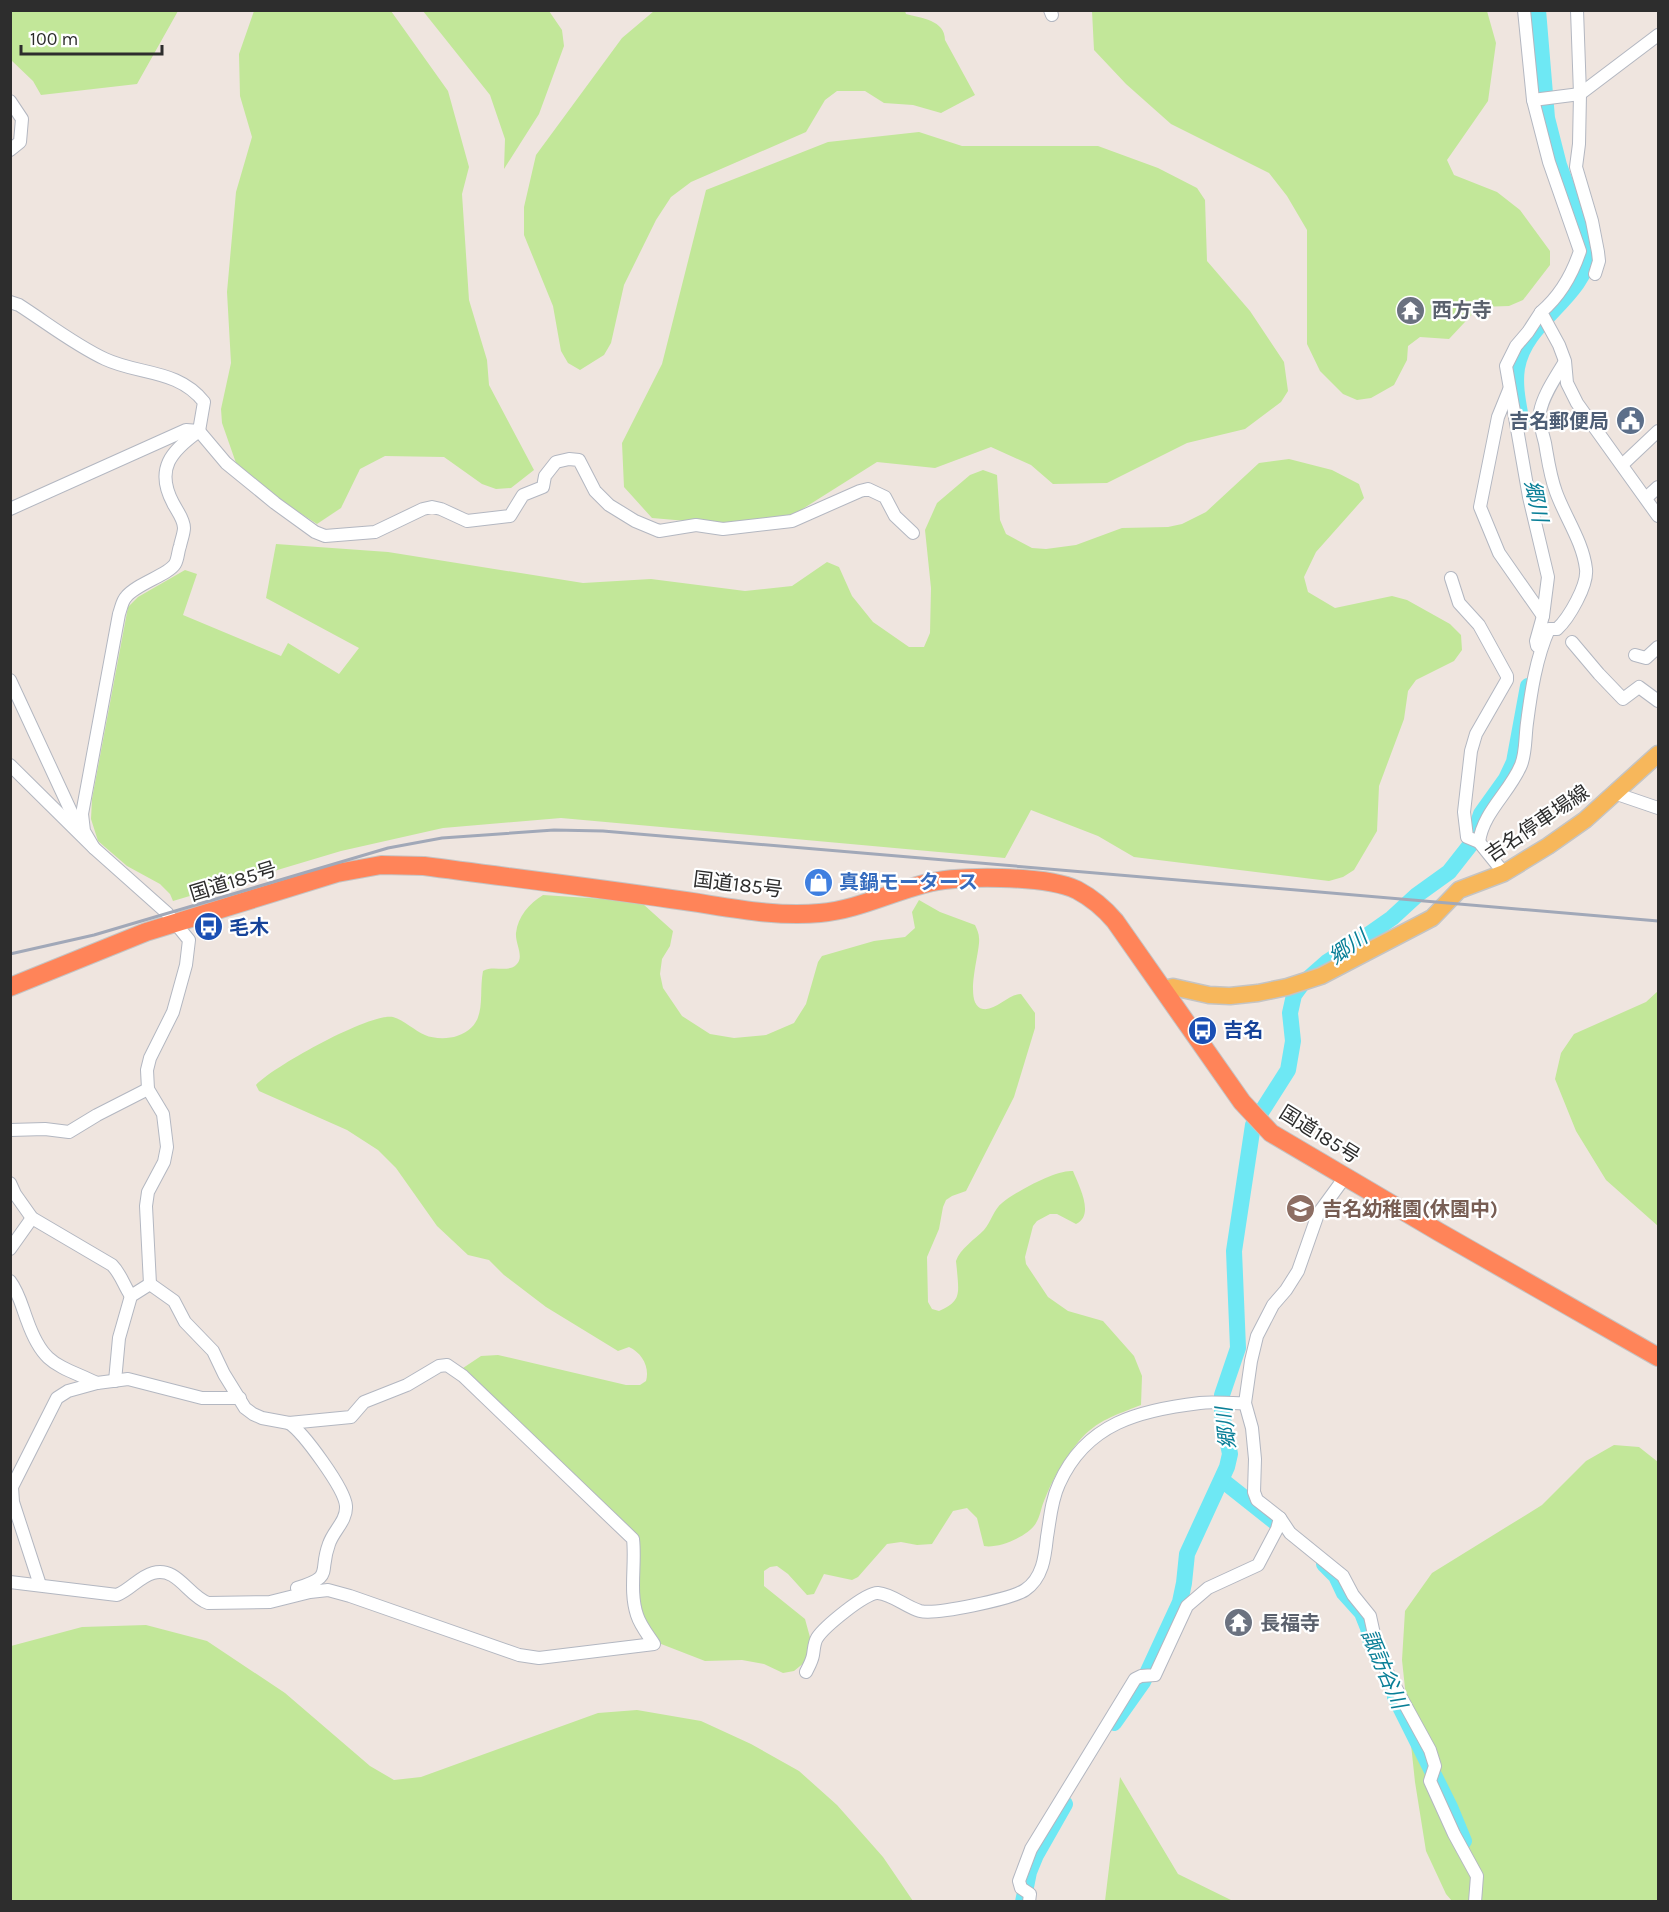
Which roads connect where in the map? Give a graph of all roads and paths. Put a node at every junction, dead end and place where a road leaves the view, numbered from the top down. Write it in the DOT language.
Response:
graph roads {
  1 [pos="1524,10"];
  2 [pos="1577,10"];
  3 [pos="1659,35"];
  4 [pos="1581,94"];
  5 [pos="1535,100"];
  6 [pos="10,101"];
  7 [pos="10,150"];
  8 [pos="1589,256"];
  9 [pos="1595,274"];
  10 [pos="10,302"];
  11 [pos="1542,313"];
  12 [pos="1565,362"];
  13 [pos="1509,390"];
  14 [pos="199,431"];
  15 [pos="1659,431"];
  16 [pos="1622,465"];
  17 [pos="1659,487"];
  18 [pos="1646,498"];
  19 [pos="10,509"];
  20 [pos="1658,515"];
  21 [pos="913,533"];
  22 [pos="1451,578"];
  23 [pos="1543,616"];
  24 [pos="1572,642"];
  25 [pos="1659,647"];
  26 [pos="1538,651"];
  27 [pos="1635,656"];
  28 [pos="10,680"];
  29 [pos="1659,701"];
  30 [pos="1659,754"];
  31 [pos="10,765"];
  32 [pos="1617,794"];
  33 [pos="1659,808"];
  34 [pos="76,830"];
  35 [pos="1475,840"];
  36 [pos="94,848"];
  37 [pos="1504,873"];
  38 [pos="176,922"];
  39 [pos="10,987"];
  40 [pos="1164,989"];
  41 [pos="148,1089"];
  42 [pos="10,1130"];
  43 [pos="1344,1176"];
  44 [pos="10,1183"];
  45 [pos="32,1218"];
  46 [pos="10,1249"];
  47 [pos="10,1281"];
  48 [pos="150,1284"];
  49 [pos="131,1296"];
  50 [pos="1659,1357"];
  51 [pos="115,1380"];
  52 [pos="97,1383"];
  53 [pos="240,1398"];
  54 [pos="1245,1403"];
  55 [pos="289,1423"];
  56 [pos="1279,1523"];
  57 [pos="10,1582"];
  58 [pos="40,1585"];
  59 [pos="292,1597"];
  60 [pos="806,1671"];
  61 [pos="1025,1894"];
  62 [pos="1475,1902"];
  1 -- 5 [label="street"];
  2 -- 4 [label="street"];
  3 -- 4 [label="street"];
  4 -- 5 [label="street"];
  4 -- 8 [label="street"];
  5 -- 8 [label="street"];
  6 -- 7 [label="street"];
  8 -- 9 [label="street"];
  8 -- 11 [label="street"];
  10 -- 14 [label="street"];
  11 -- 12 [label="street"];
  11 -- 13 [label="street"];
  12 -- 16 [label="street"];
  12 -- 26 [label="street"];
  13 -- 23 [label="street"];
  13 -- 23 [label="street"];
  14 -- 19 [label="street"];
  14 -- 21 [label="street"];
  14 -- 36 [label="street"];
  15 -- 16 [label="street"];
  16 -- 18 [label="street"];
  17 -- 18 [label="street"];
  18 -- 20 [label="street"];
  22 -- 35 [label="street"];
  23 -- 26 [label="street"];
  24 -- 29 [label="street"];
  25 -- 27 [label="street"];
  26 -- 35 [label="street"];
  28 -- 34 [label="street"];
  30 -- 32 [label="main road, 吉名停車場線"];
  31 -- 34 [label="street"];
  32 -- 33 [label="street"];
  32 -- 37 [label="main road, 吉名停車場線"];
  34 -- 36 [label="street"];
  35 -- 37 [label="street"];
  36 -- 38 [label="street"];
  37 -- 40 [label="main road, 吉名停車場線"];
  38 -- 39 [label="highway, 国道185号"];
  38 -- 40 [label="highway, 国道185号"];
  38 -- 41 [label="street"];
  40 -- 43 [label="highway, 国道185号"];
  41 -- 42 [label="street"];
  41 -- 48 [label="street"];
  43 -- 50 [label="highway, 国道185号"];
  43 -- 54 [label="street"];
  44 -- 45 [label="street"];
  45 -- 46 [label="street"];
  45 -- 49 [label="street"];
  47 -- 52 [label="street"];
  48 -- 49 [label="street"];
  48 -- 53 [label="street"];
  49 -- 51 [label="street"];
  51 -- 52 [label="street"];
  51 -- 53 [label="street"];
  52 -- 58 [label="street"];
  53 -- 55 [label="street"];
  54 -- 56 [label="street"];
  54 -- 60 [label="street"];
  55 -- 59 [label="street"];
  55 -- 59 [label="street"];
  56 -- 61 [label="street"];
  56 -- 62 [label="street"];
  57 -- 58 [label="street"];
  58 -- 59 [label="street"];
}
